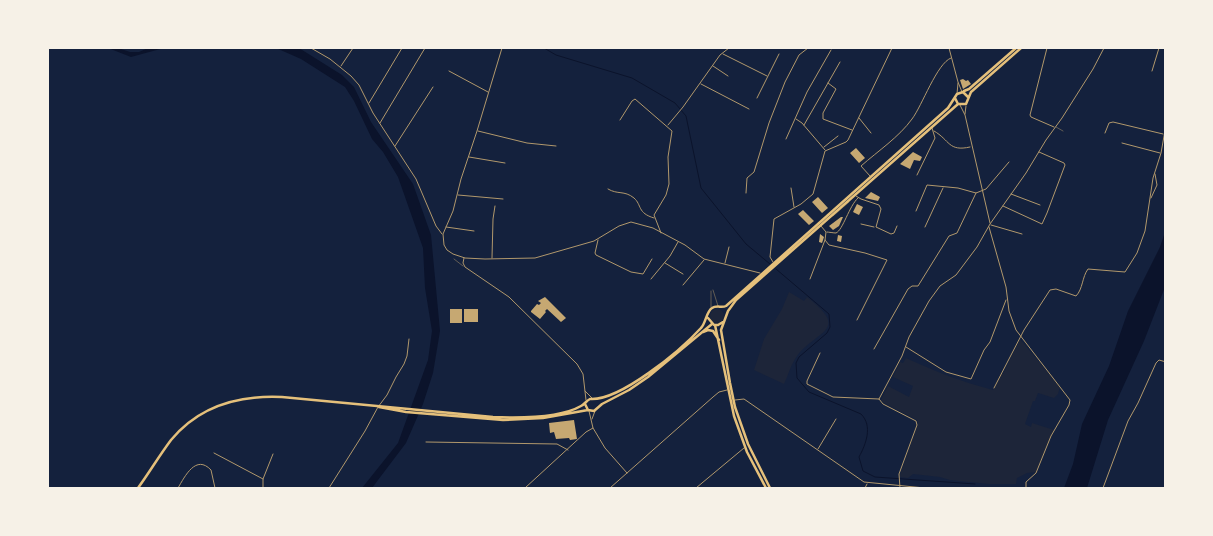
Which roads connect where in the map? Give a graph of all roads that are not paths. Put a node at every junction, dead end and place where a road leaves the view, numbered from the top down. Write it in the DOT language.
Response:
graph roads {
  1 [pos="311,48"];
  2 [pos="353,48"];
  3 [pos="402,48"];
  4 [pos="425,48"];
  5 [pos="502,48"];
  6 [pos="729,48"];
  7 [pos="808,48"];
  8 [pos="892,48"];
  9 [pos="949,48"];
  10 [pos="1016,48"];
  11 [pos="1021,48"];
  12 [pos="1047,48"];
  13 [pos="1104,48"];
  14 [pos="1159,48"];
  15 [pos="831,50"];
  16 [pos="723,53"];
  17 [pos="779,54"];
  18 [pos="951,58"];
  19 [pos="840,62"];
  20 [pos="712,66"];
  21 [pos="340,67"];
  22 [pos="449,72"];
  23 [pos="1152,72"];
  24 [pos="728,76"];
  25 [pos="767,76"];
  26 [pos="958,82"];
  27 [pos="828,83"];
  28 [pos="700,84"];
  29 [pos="433,87"];
  30 [pos="489,92"];
  31 [pos="963,92"];
  32 [pos="957,94"];
  33 [pos="968,97"];
  34 [pos="757,98"];
  35 [pos="955,98"];
  36 [pos="967,103"];
  37 [pos="369,104"];
  38 [pos="959,105"];
  39 [pos="749,109"];
  40 [pos="965,115"];
  41 [pos="859,118"];
  42 [pos="796,119"];
  43 [pos="620,120"];
  44 [pos="380,123"];
  45 [pos="804,125"];
  46 [pos="1166,125"];
  47 [pos="667,126"];
  48 [pos="1055,127"];
  49 [pos="932,129"];
  50 [pos="853,130"];
  51 [pos="478,131"];
  52 [pos="1063,132"];
  53 [pos="871,133"];
  54 [pos="1105,133"];
  55 [pos="1164,134"];
  56 [pos="838,136"];
  57 [pos="786,139"];
  58 [pos="1122,143"];
  59 [pos="556,146"];
  60 [pos="395,147"];
  61 [pos="972,147"];
  62 [pos="823,148"];
  63 [pos="826,151"];
  64 [pos="1039,152"];
  65 [pos="1161,153"];
  66 [pos="468,157"];
  67 [pos="1009,162"];
  68 [pos="505,163"];
  69 [pos="1155,174"];
  70 [pos="917,175"];
  71 [pos="870,177"];
  72 [pos="791,188"];
  73 [pos="944,188"];
  74 [pos="608,189"];
  75 [pos="983,191"];
  76 [pos="976,193"];
  77 [pos="746,194"];
  78 [pos="1011,194"];
  79 [pos="457,195"];
  80 [pos="856,196"];
  81 [pos="503,199"];
  82 [pos="1149,200"];
  83 [pos="1040,205"];
  84 [pos="495,206"];
  85 [pos="1003,206"];
  86 [pos="794,208"];
  87 [pos="916,211"];
  88 [pos="654,218"];
  89 [pos="658,223"];
  90 [pos="861,224"];
  91 [pos="821,226"];
  92 [pos="897,226"];
  93 [pos="990,226"];
  94 [pos="446,227"];
  95 [pos="876,227"];
  96 [pos="925,227"];
  97 [pos="653,228"];
  98 [pos="474,231"];
  99 [pos="661,232"];
  100 [pos="826,232"];
  101 [pos="443,234"];
  102 [pos="1022,234"];
  103 [pos="825,239"];
  104 [pos="598,240"];
  105 [pos="678,242"];
  106 [pos="729,247"];
  107 [pos="465,258"];
  108 [pos="454,259"];
  109 [pos="492,259"];
  110 [pos="652,259"];
  111 [pos="704,259"];
  112 [pos="664,263"];
  113 [pos="773,263"];
  114 [pos="724,264"];
  115 [pos="465,267"];
  116 [pos="683,274"];
  117 [pos="761,274"];
  118 [pos="652,279"];
  119 [pos="810,279"];
  120 [pos="683,285"];
  121 [pos="714,290"];
  122 [pos="711,291"];
  123 [pos="1007,300"];
  124 [pos="720,307"];
  125 [pos="710,310"];
  126 [pos="708,316"];
  127 [pos="726,317"];
  128 [pos="857,320"];
  129 [pos="724,321"];
  130 [pos="714,324"];
  131 [pos="701,332"];
  132 [pos="1021,337"];
  133 [pos="409,339"];
  134 [pos="719,341"];
  135 [pos="905,347"];
  136 [pos="874,349"];
  137 [pos="820,353"];
  138 [pos="1166,362"];
  139 [pos="994,388"];
  140 [pos="585,390"];
  141 [pos="728,390"];
  142 [pos="594,399"];
  143 [pos="879,399"];
  144 [pos="734,400"];
  145 [pos="586,403"];
  146 [pos="378,407"];
  147 [pos="597,408"];
  148 [pos="588,410"];
  149 [pos="425,412"];
  150 [pos="592,419"];
  151 [pos="836,419"];
  152 [pos="594,428"];
  153 [pos="426,442"];
  154 [pos="745,447"];
  155 [pos="568,450"];
  156 [pos="818,450"];
  157 [pos="214,453"];
  158 [pos="273,454"];
  159 [pos="627,473"];
  160 [pos="263,479"];
  161 [pos="868,483"];
  162 [pos="900,487"];
  163 [pos="138,488"];
  164 [pos="178,488"];
  165 [pos="215,488"];
  166 [pos="262,488"];
  167 [pos="329,488"];
  168 [pos="525,488"];
  169 [pos="610,488"];
  170 [pos="696,488"];
  171 [pos="766,488"];
  172 [pos="770,488"];
  173 [pos="865,488"];
  174 [pos="925,488"];
  175 [pos="1026,488"];
  176 [pos="1103,488"];
  1 -- 21 [label="street"];
  2 -- 21 [label="street"];
  3 -- 37 [label="street"];
  4 -- 44 [label="street"];
  5 -- 30 [label="street"];
  6 -- 16 [label="street"];
  7 -- 77 [label="street"];
  8 -- 41 [label="street"];
  9 -- 18 [label="street"];
  10 -- 31 [label="main road"];
  11 -- 33 [label="main road"];
  12 -- 48 [label="street"];
  13 -- 48 [label="street"];
  14 -- 23 [label="street"];
  15 -- 42 [label="street"];
  16 -- 20 [label="street"];
  16 -- 25 [label="street"];
  17 -- 25 [label="street"];
  18 -- 26 [label="street"];
  18 -- 71 [label="street"];
  19 -- 27 [label="street"];
  20 -- 24 [label="street"];
  20 -- 28 [label="street"];
  21 -- 37 [label="street"];
  22 -- 30 [label="street"];
  25 -- 34 [label="street"];
  26 -- 31 [label="street"];
  26 -- 32 [label="street"];
  27 -- 45 [label="street"];
  27 -- 50 [label="street"];
  28 -- 39 [label="street"];
  28 -- 47 [label="street"];
  29 -- 60 [label="street"];
  30 -- 51 [label="street"];
  31 -- 32 [label="main road"];
  31 -- 33 [label="main road"];
  32 -- 35 [label="main road"];
  33 -- 36 [label="main road"];
  35 -- 38 [label="main road"];
  35 -- 71 [label="main road"];
  36 -- 38 [label="main road"];
  36 -- 40 [label="street"];
  37 -- 44 [label="street"];
  38 -- 40 [label="street"];
  38 -- 49 [label="main road"];
  40 -- 61 [label="street"];
  41 -- 50 [label="street"];
  41 -- 53 [label="street"];
  42 -- 45 [label="street"];
  42 -- 57 [label="street"];
  43 -- 47 [label="street"];
  44 -- 60 [label="street"];
  45 -- 62 [label="street"];
  46 -- 55 [label="street"];
  47 -- 88 [label="street"];
  48 -- 52 [label="lane"];
  48 -- 64 [label="street"];
  49 -- 61 [label="street"];
  49 -- 70 [label="street"];
  49 -- 80 [label="main road"];
  50 -- 63 [label="street"];
  51 -- 59 [label="street"];
  51 -- 66 [label="street"];
  54 -- 55 [label="street"];
  55 -- 65 [label="street"];
  56 -- 62 [label="street"];
  58 -- 65 [label="street"];
  60 -- 101 [label="street"];
  61 -- 75 [label="street"];
  62 -- 63 [label="street"];
  63 -- 86 [label="street"];
  64 -- 78 [label="street"];
  64 -- 85 [label="street"];
  65 -- 69 [label="street"];
  66 -- 68 [label="street"];
  66 -- 79 [label="street"];
  67 -- 75 [label="street"];
  69 -- 82 [label="street"];
  69 -- 82 [label="street"];
  71 -- 113 [label="main road"];
  72 -- 86 [label="street"];
  73 -- 76 [label="street"];
  73 -- 87 [label="street"];
  73 -- 96 [label="street"];
  74 -- 88 [label="street"];
  75 -- 76 [label="street"];
  75 -- 93 [label="street"];
  76 -- 136 [label="street"];
  78 -- 83 [label="street"];
  78 -- 85 [label="street"];
  79 -- 81 [label="street"];
  79 -- 94 [label="street"];
  80 -- 91 [label="main road"];
  80 -- 95 [label="street"];
  80 -- 100 [label="street"];
  82 -- 132 [label="street"];
  84 -- 109 [label="street"];
  85 -- 93 [label="street"];
  86 -- 113 [label="street"];
  88 -- 89 [label="street"];
  89 -- 97 [label="street"];
  89 -- 99 [label="street"];
  90 -- 95 [label="street"];
  91 -- 100 [label="street"];
  91 -- 127 [label="main road"];
  92 -- 95 [label="street"];
  93 -- 102 [label="street"];
  93 -- 123 [label="street"];
  93 -- 135 [label="street"];
  94 -- 98 [label="street"];
  94 -- 101 [label="street"];
  97 -- 99 [label="street"];
  97 -- 104 [label="street"];
  99 -- 105 [label="street"];
  100 -- 103 [label="street"];
  101 -- 107 [label="street"];
  103 -- 119 [label="street"];
  103 -- 128 [label="street"];
  104 -- 109 [label="street"];
  104 -- 110 [label="street"];
  105 -- 111 [label="street"];
  105 -- 112 [label="street"];
  106 -- 114 [label="street"];
  107 -- 109 [label="street"];
  107 -- 115 [label="street"];
  108 -- 115 [label="lane"];
  111 -- 114 [label="street"];
  111 -- 120 [label="street"];
  112 -- 116 [label="street"];
  112 -- 118 [label="street"];
  113 -- 117 [label="main road"];
  114 -- 117 [label="street"];
  115 -- 140 [label="street"];
  117 -- 124 [label="main road"];
  121 -- 124 [label="lane"];
  122 -- 125 [label="lane"];
  123 -- 132 [label="street"];
  123 -- 135 [label="street"];
  124 -- 125 [label="main road"];
  124 -- 127 [label="main road"];
  125 -- 126 [label="main road"];
  126 -- 130 [label="main road"];
  126 -- 142 [label="main road"];
  127 -- 129 [label="main road"];
  129 -- 130 [label="main road"];
  129 -- 144 [label="main road"];
  130 -- 131 [label="main road"];
  130 -- 134 [label="main road"];
  131 -- 134 [label="main road"];
  131 -- 147 [label="main road"];
  132 -- 139 [label="street"];
  132 -- 175 [label="street"];
  133 -- 146 [label="street"];
  134 -- 141 [label="main road"];
  135 -- 143 [label="street"];
  137 -- 143 [label="street"];
  138 -- 176 [label="street"];
  140 -- 142 [label="street"];
  140 -- 145 [label="street"];
  141 -- 154 [label="main road"];
  141 -- 159 [label="street"];
  142 -- 145 [label="main road"];
  142 -- 147 [label="main road"];
  143 -- 162 [label="street"];
  144 -- 156 [label="street"];
  144 -- 172 [label="main road"];
  145 -- 148 [label="main road"];
  145 -- 149 [label="main road"];
  146 -- 149 [label="main road"];
  146 -- 163 [label="main road"];
  146 -- 167 [label="street"];
  147 -- 148 [label="main road"];
  147 -- 150 [label="street"];
  148 -- 149 [label="main road"];
  148 -- 150 [label="street"];
  150 -- 152 [label="street"];
  151 -- 156 [label="street"];
  152 -- 155 [label="street"];
  152 -- 159 [label="street"];
  153 -- 155 [label="street"];
  154 -- 170 [label="street"];
  154 -- 171 [label="main road"];
  155 -- 168 [label="street"];
  156 -- 161 [label="street"];
  157 -- 160 [label="street"];
  158 -- 160 [label="street"];
  159 -- 169 [label="street"];
  160 -- 166 [label="street"];
  161 -- 162 [label="street"];
  161 -- 173 [label="street"];
  162 -- 174 [label="street"];
  164 -- 165 [label="street"];
}
